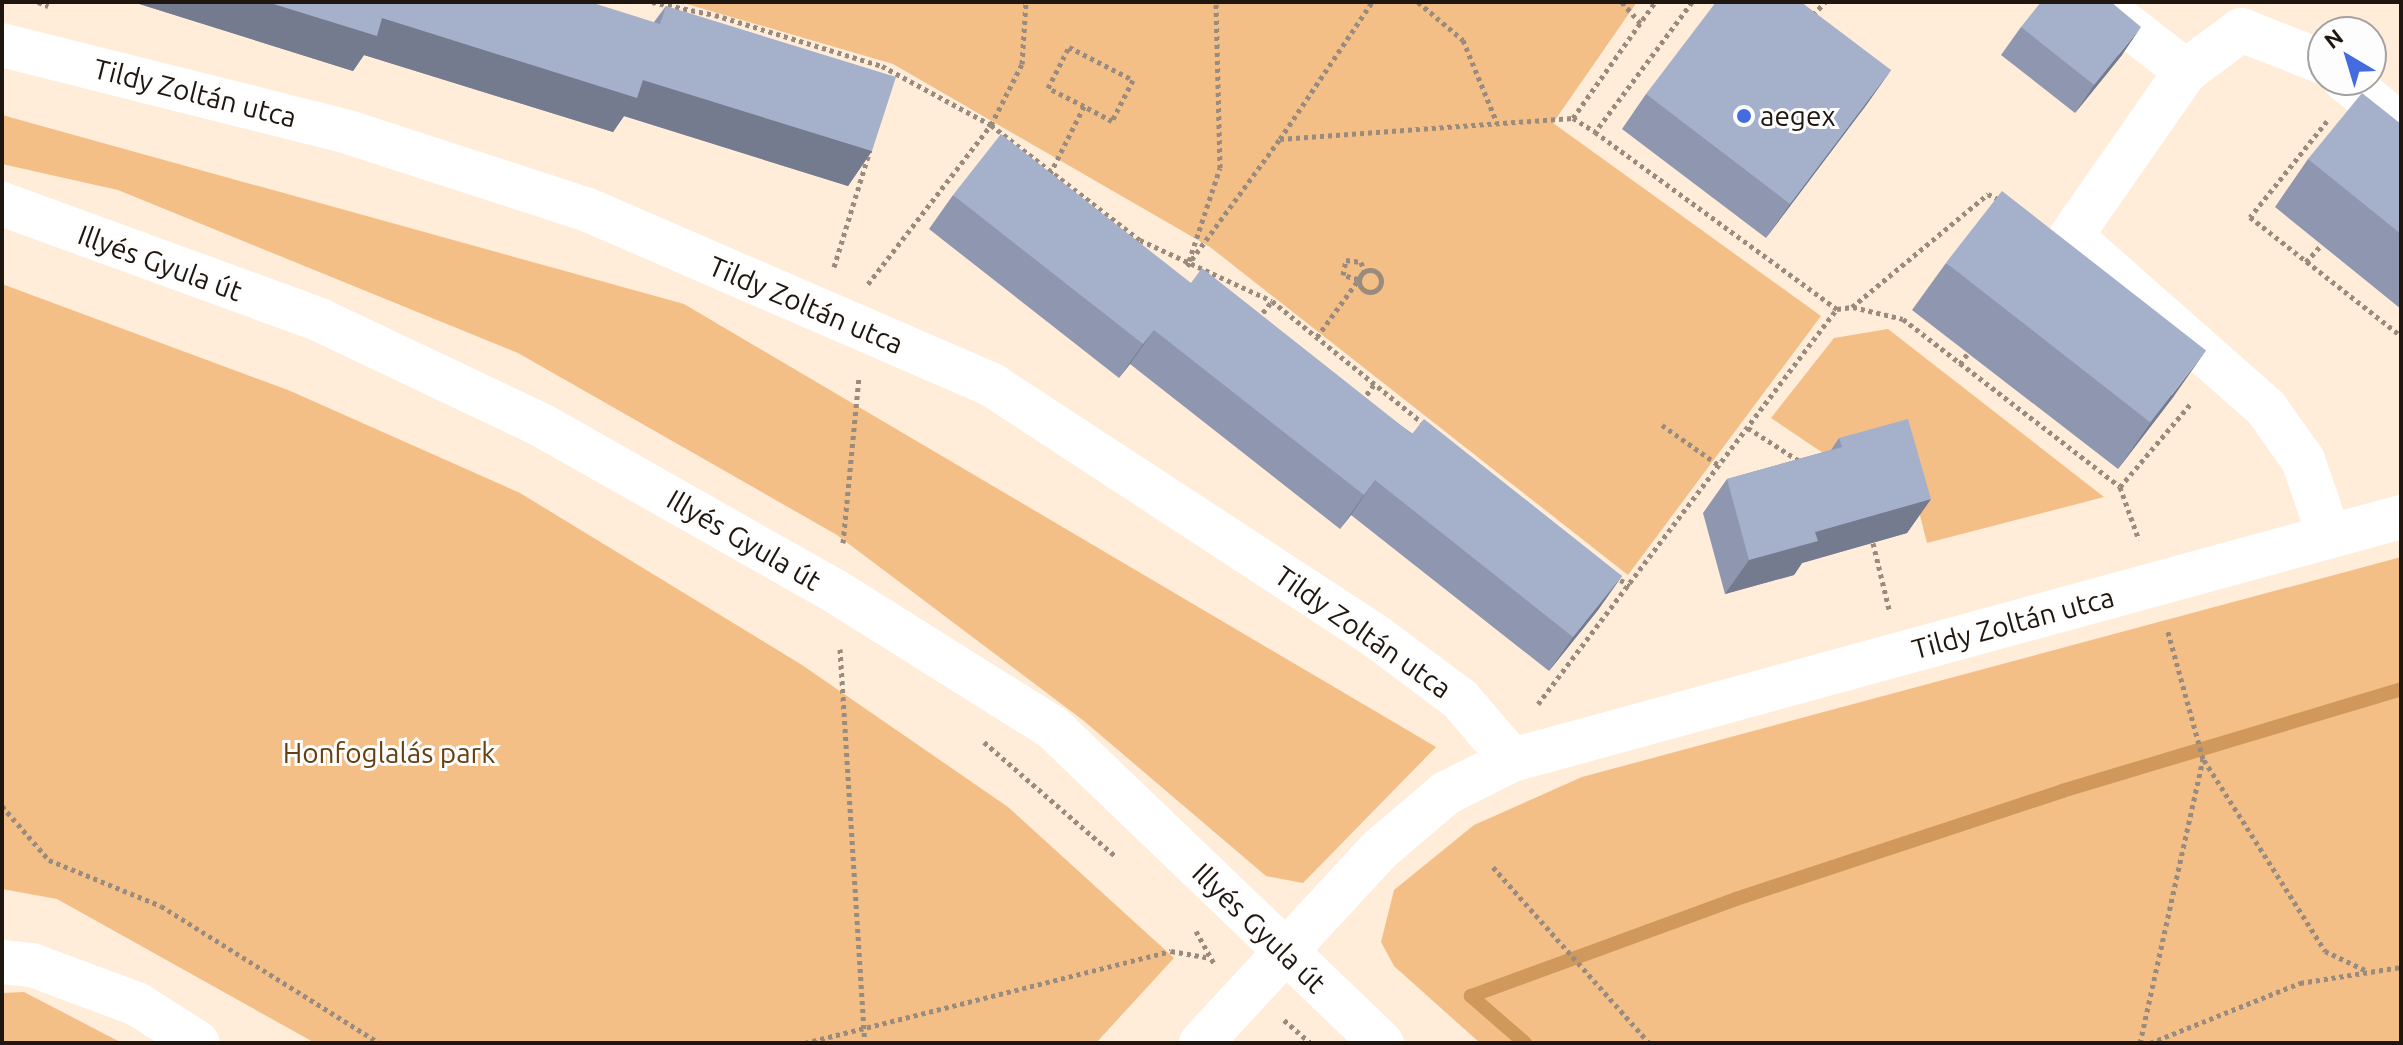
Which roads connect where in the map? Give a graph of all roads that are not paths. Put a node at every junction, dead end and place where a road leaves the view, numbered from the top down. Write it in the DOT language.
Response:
graph roads {
  1 [pos="2097,2"];
  2 [pos="2,45"];
  3 [pos="2307,56"];
  4 [pos="2186,71"];
  5 [pos="2331,101"];
  6 [pos="2401,125"];
  7 [pos="2,204"];
  8 [pos="2401,517"];
  9 [pos="2329,536"];
  10 [pos="1508,754"];
  11 [pos="1283,953"];
  12 [pos="2,962"];
  13 [pos="198,1043"];
  14 [pos="1201,1043"];
  15 [pos="1382,1043"];
  1 -- 4 [label="street"];
  2 -- 10 [label="street, Tildy Zoltán utca"];
  3 -- 4 [label="street"];
  4 -- 9 [label="street"];
  5 -- 6 [label="street"];
  7 -- 11 [label="street, Illyés Gyula út"];
  8 -- 9 [label="street, Tildy Zoltán utca"];
  9 -- 10 [label="street, Tildy Zoltán utca"];
  10 -- 11 [label="street, Tildy Zoltán utca"];
  11 -- 14 [label="street, Tildy Zoltán utca"];
  11 -- 15 [label="street, Illyés Gyula út"];
  12 -- 13 [label="street"];
}
